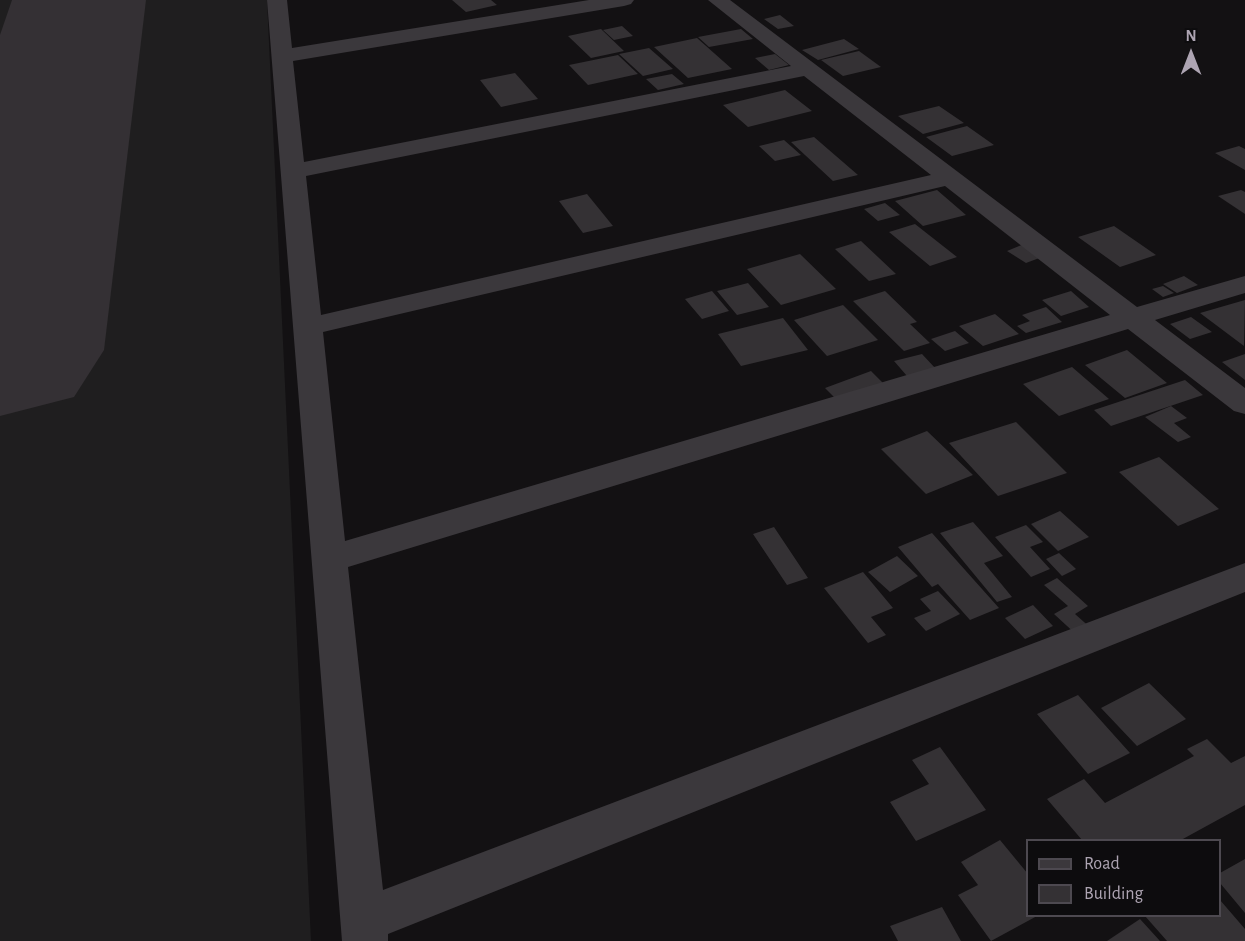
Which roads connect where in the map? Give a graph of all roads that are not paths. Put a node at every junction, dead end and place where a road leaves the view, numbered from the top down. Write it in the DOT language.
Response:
graph roads {
  1 [pos="277,0"];
  2 [pos="624,0"];
  3 [pos="718,0"];
  4 [pos="283,56"];
  5 [pos="808,69"];
  6 [pos="293,171"];
  7 [pos="950,178"];
  8 [pos="1245,284"];
  9 [pos="1134,318"];
  10 [pos="308,327"];
  11 [pos="1245,404"];
  12 [pos="330,559"];
  13 [pos="1245,577"];
  14 [pos="364,931"];
  1 -- 4 [label="street"];
  2 -- 4 [label="street"];
  3 -- 5 [label="street"];
  4 -- 6 [label="street"];
  5 -- 6 [label="street"];
  5 -- 7 [label="street"];
  6 -- 10 [label="street"];
  7 -- 9 [label="street"];
  7 -- 10 [label="street"];
  8 -- 9 [label="street"];
  9 -- 11 [label="street"];
  9 -- 12 [label="street"];
  10 -- 12 [label="street"];
  12 -- 14 [label="street"];
  13 -- 14 [label="street"];
}
